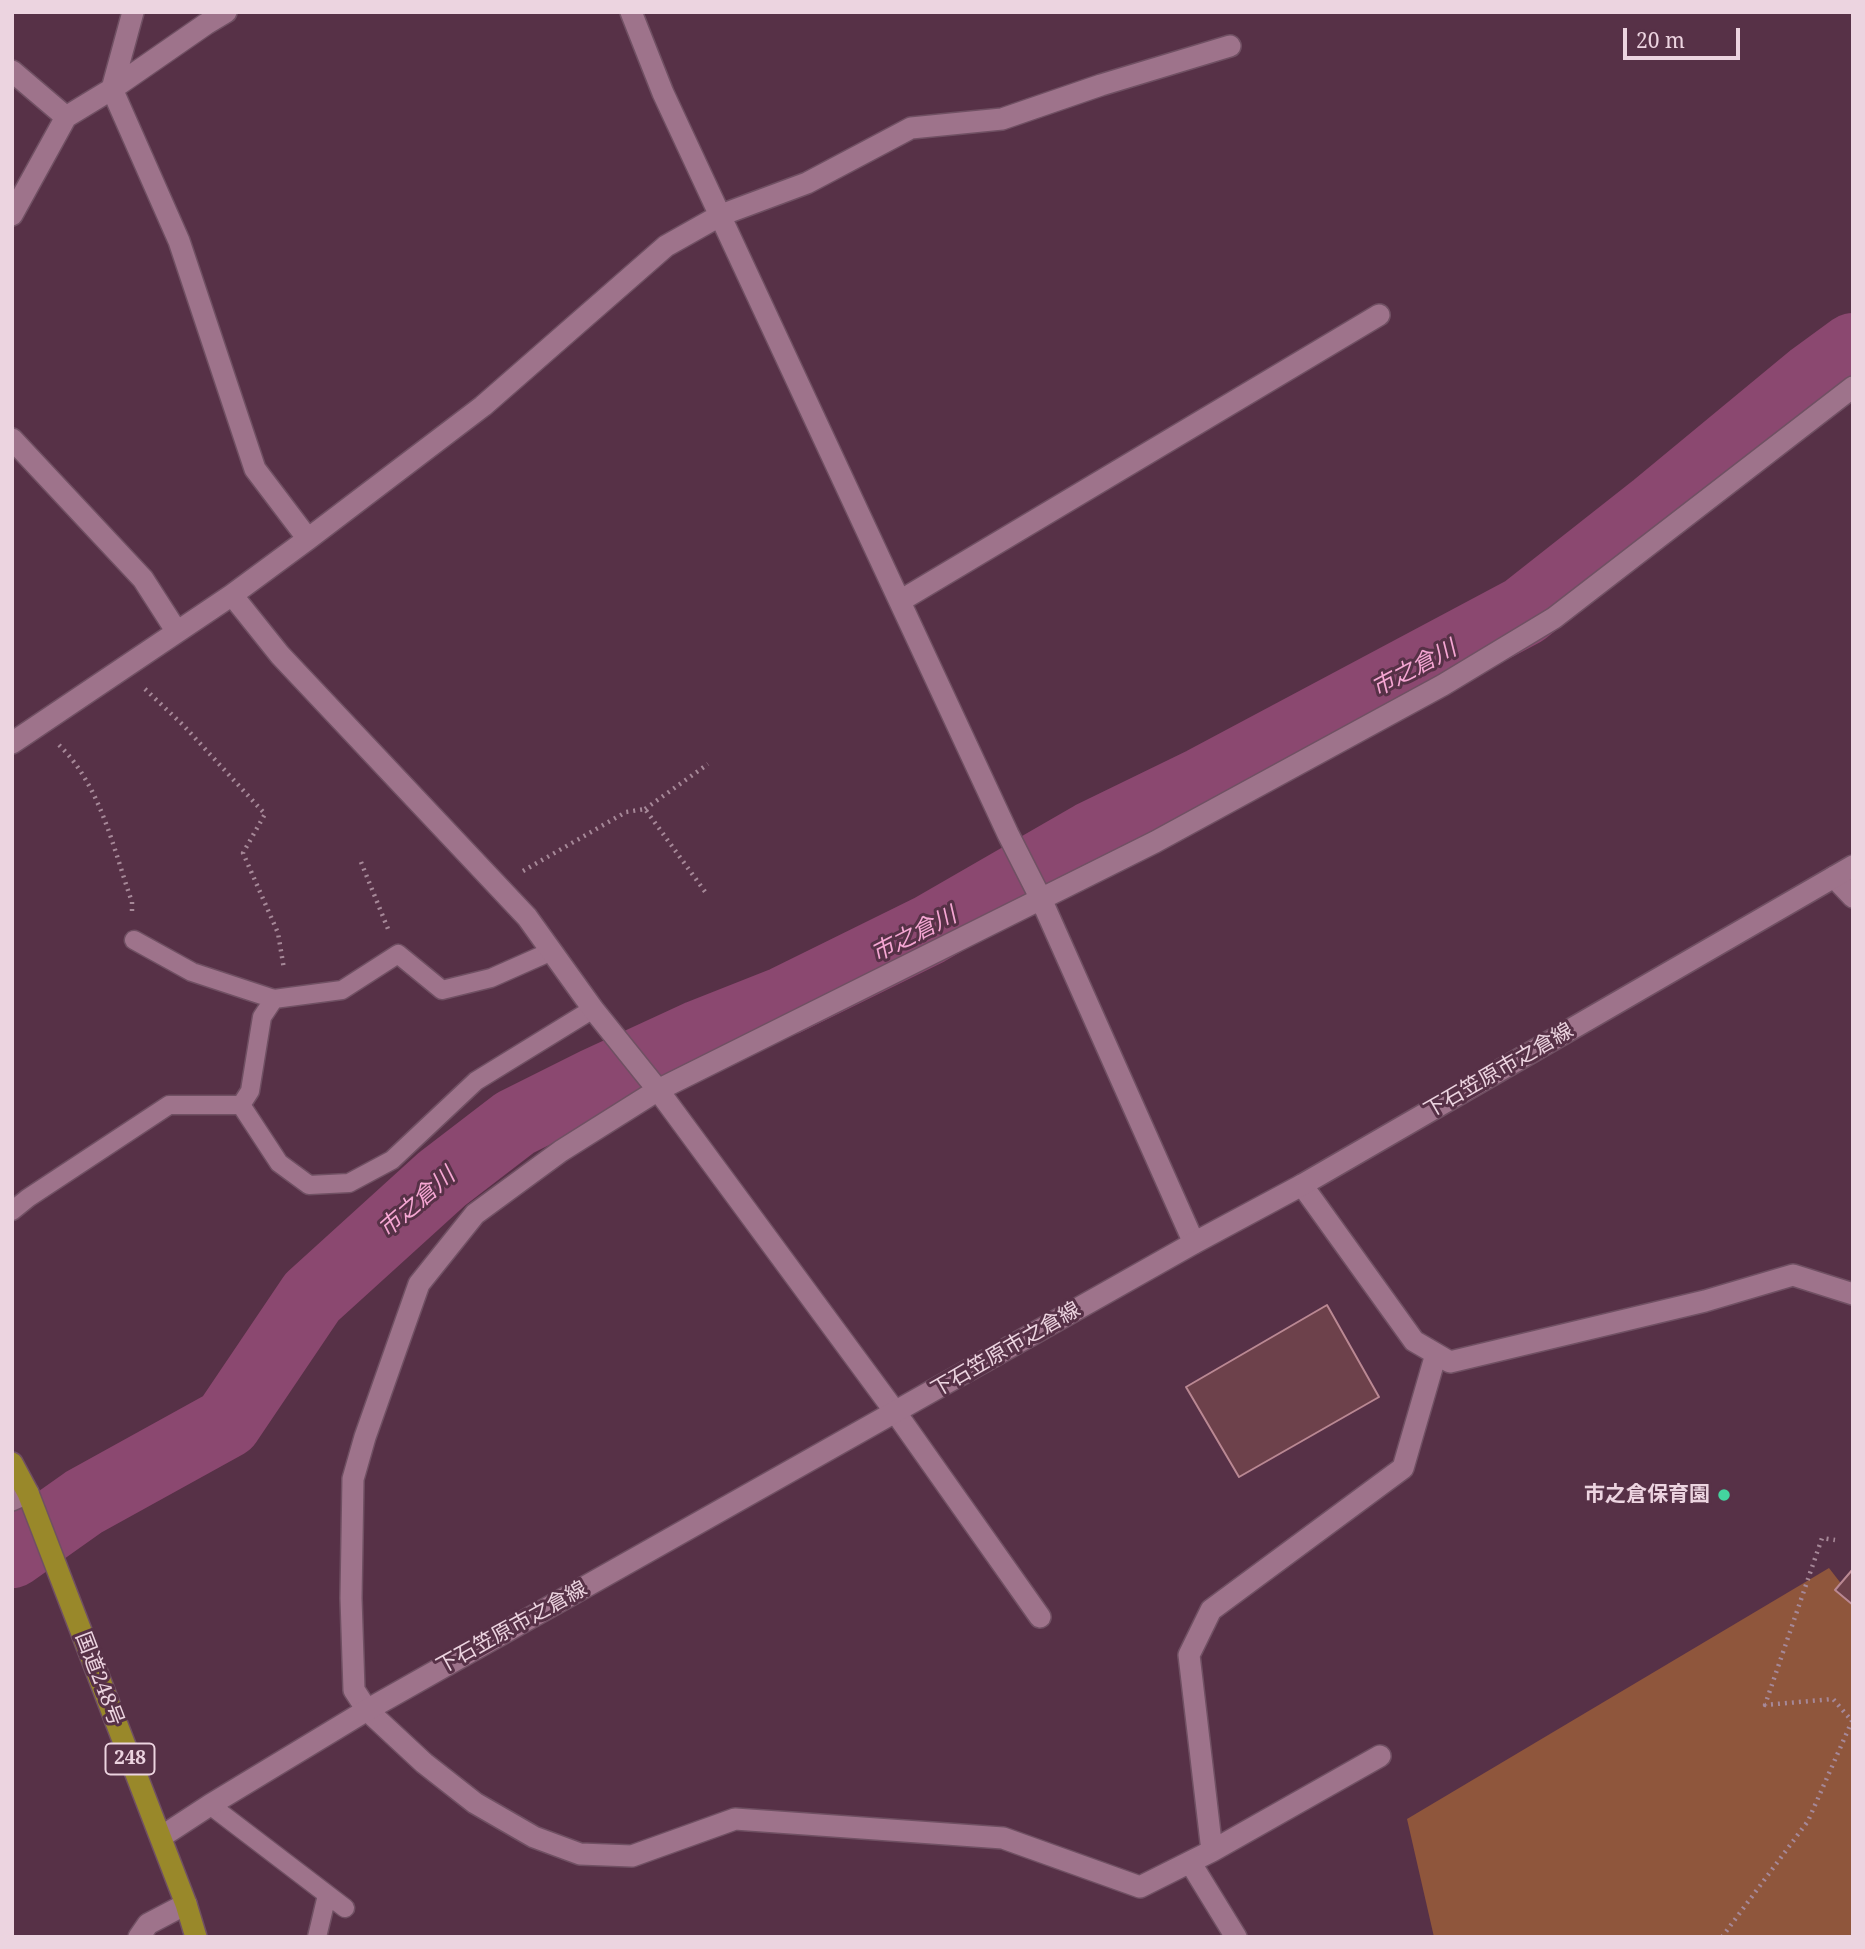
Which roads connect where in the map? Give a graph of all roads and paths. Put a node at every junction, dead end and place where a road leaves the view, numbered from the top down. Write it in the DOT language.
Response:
graph roads {
  1 [pos="133,12"];
  2 [pos="226,12"];
  3 [pos="631,12"];
  4 [pos="1230,46"];
  5 [pos="12,71"];
  6 [pos="112,89"];
  7 [pos="66,117"];
  8 [pos="12,215"];
  9 [pos="721,215"];
  10 [pos="1379,315"];
  11 [pos="1853,387"];
  12 [pos="12,439"];
  13 [pos="307,539"];
  14 [pos="232,595"];
  15 [pos="900,601"];
  16 [pos="177,632"];
  17 [pos="123,668"];
  18 [pos="40,726"];
  19 [pos="12,743"];
  20 [pos="708,764"];
  21 [pos="645,809"];
  22 [pos="361,862"];
  23 [pos="1853,866"];
  24 [pos="1834,877"];
  25 [pos="498,886"];
  26 [pos="706,893"];
  27 [pos="1853,897"];
  28 [pos="1041,899"];
  29 [pos="134,940"];
  30 [pos="552,951"];
  31 [pos="398,954"];
  32 [pos="282,998"];
  33 [pos="599,1015"];
  34 [pos="658,1090"];
  35 [pos="241,1105"];
  36 [pos="1302,1185"];
  37 [pos="12,1211"];
  38 [pos="1194,1243"];
  39 [pos="1853,1294"];
  40 [pos="1436,1353"];
  41 [pos="896,1413"];
  42 [pos="12,1462"];
  43 [pos="20,1497"];
  44 [pos="1836,1540"];
  45 [pos="1040,1617"];
  46 [pos="367,1710"];
  47 [pos="1380,1756"];
  48 [pos="210,1805"];
  49 [pos="161,1838"];
  50 [pos="1212,1851"];
  51 [pos="1189,1862"];
  52 [pos="327,1895"];
  53 [pos="186,1904"];
  54 [pos="345,1908"];
  55 [pos="139,1937"];
  56 [pos="196,1937"];
  57 [pos="317,1937"];
  58 [pos="1236,1937"];
  59 [pos="1722,1937"];
  1 -- 6 [label="street"];
  2 -- 6 [label="street"];
  3 -- 9 [label="street"];
  4 -- 9 [label="street"];
  5 -- 7 [label="street"];
  6 -- 7 [label="street"];
  6 -- 13 [label="street"];
  7 -- 8 [label="street"];
  9 -- 13 [label="street"];
  9 -- 15 [label="street"];
  10 -- 15 [label="street"];
  11 -- 28 [label="street"];
  12 -- 16 [label="street"];
  13 -- 14 [label="street"];
  14 -- 16 [label="street"];
  14 -- 25 [label="street"];
  15 -- 28 [label="street"];
  16 -- 17 [label="street"];
  17 -- 18 [label="street"];
  17 -- 32 [label="path"];
  18 -- 19 [label="street"];
  18 -- 29 [label="path"];
  20 -- 21 [label="path"];
  21 -- 25 [label="path"];
  21 -- 26 [label="path"];
  22 -- 31 [label="path"];
  23 -- 24 [label="street, 下石笠原市之倉線"];
  24 -- 27 [label="street"];
  24 -- 36 [label="street, 下石笠原市之倉線"];
  25 -- 30 [label="street"];
  28 -- 34 [label="street"];
  28 -- 38 [label="street"];
  29 -- 32 [label="lane"];
  30 -- 31 [label="lane"];
  30 -- 33 [label="street"];
  31 -- 32 [label="lane"];
  32 -- 35 [label="lane"];
  33 -- 34 [label="street"];
  33 -- 35 [label="lane"];
  34 -- 41 [label="street"];
  34 -- 46 [label="street"];
  35 -- 37 [label="lane"];
  36 -- 38 [label="street, 下石笠原市之倉線"];
  36 -- 40 [label="street"];
  38 -- 41 [label="street, 下石笠原市之倉線"];
  39 -- 40 [label="street"];
  40 -- 50 [label="street"];
  41 -- 45 [label="street"];
  41 -- 46 [label="street, 下石笠原市之倉線"];
  42 -- 43 [label="highway, 国道248号 / 248"];
  43 -- 49 [label="highway, 国道248号 / 248"];
  44 -- 59 [label="path"];
  46 -- 48 [label="street, 下石笠原市之倉線"];
  46 -- 51 [label="street"];
  47 -- 50 [label="street"];
  48 -- 49 [label="street, 下石笠原市之倉線"];
  48 -- 52 [label="lane"];
  49 -- 53 [label="highway, 国道248号 / 248"];
  50 -- 51 [label="street"];
  51 -- 58 [label="street"];
  52 -- 54 [label="lane"];
  52 -- 57 [label="lane"];
  53 -- 55 [label="street"];
  53 -- 56 [label="highway, 国道248号 / 248"];
}
